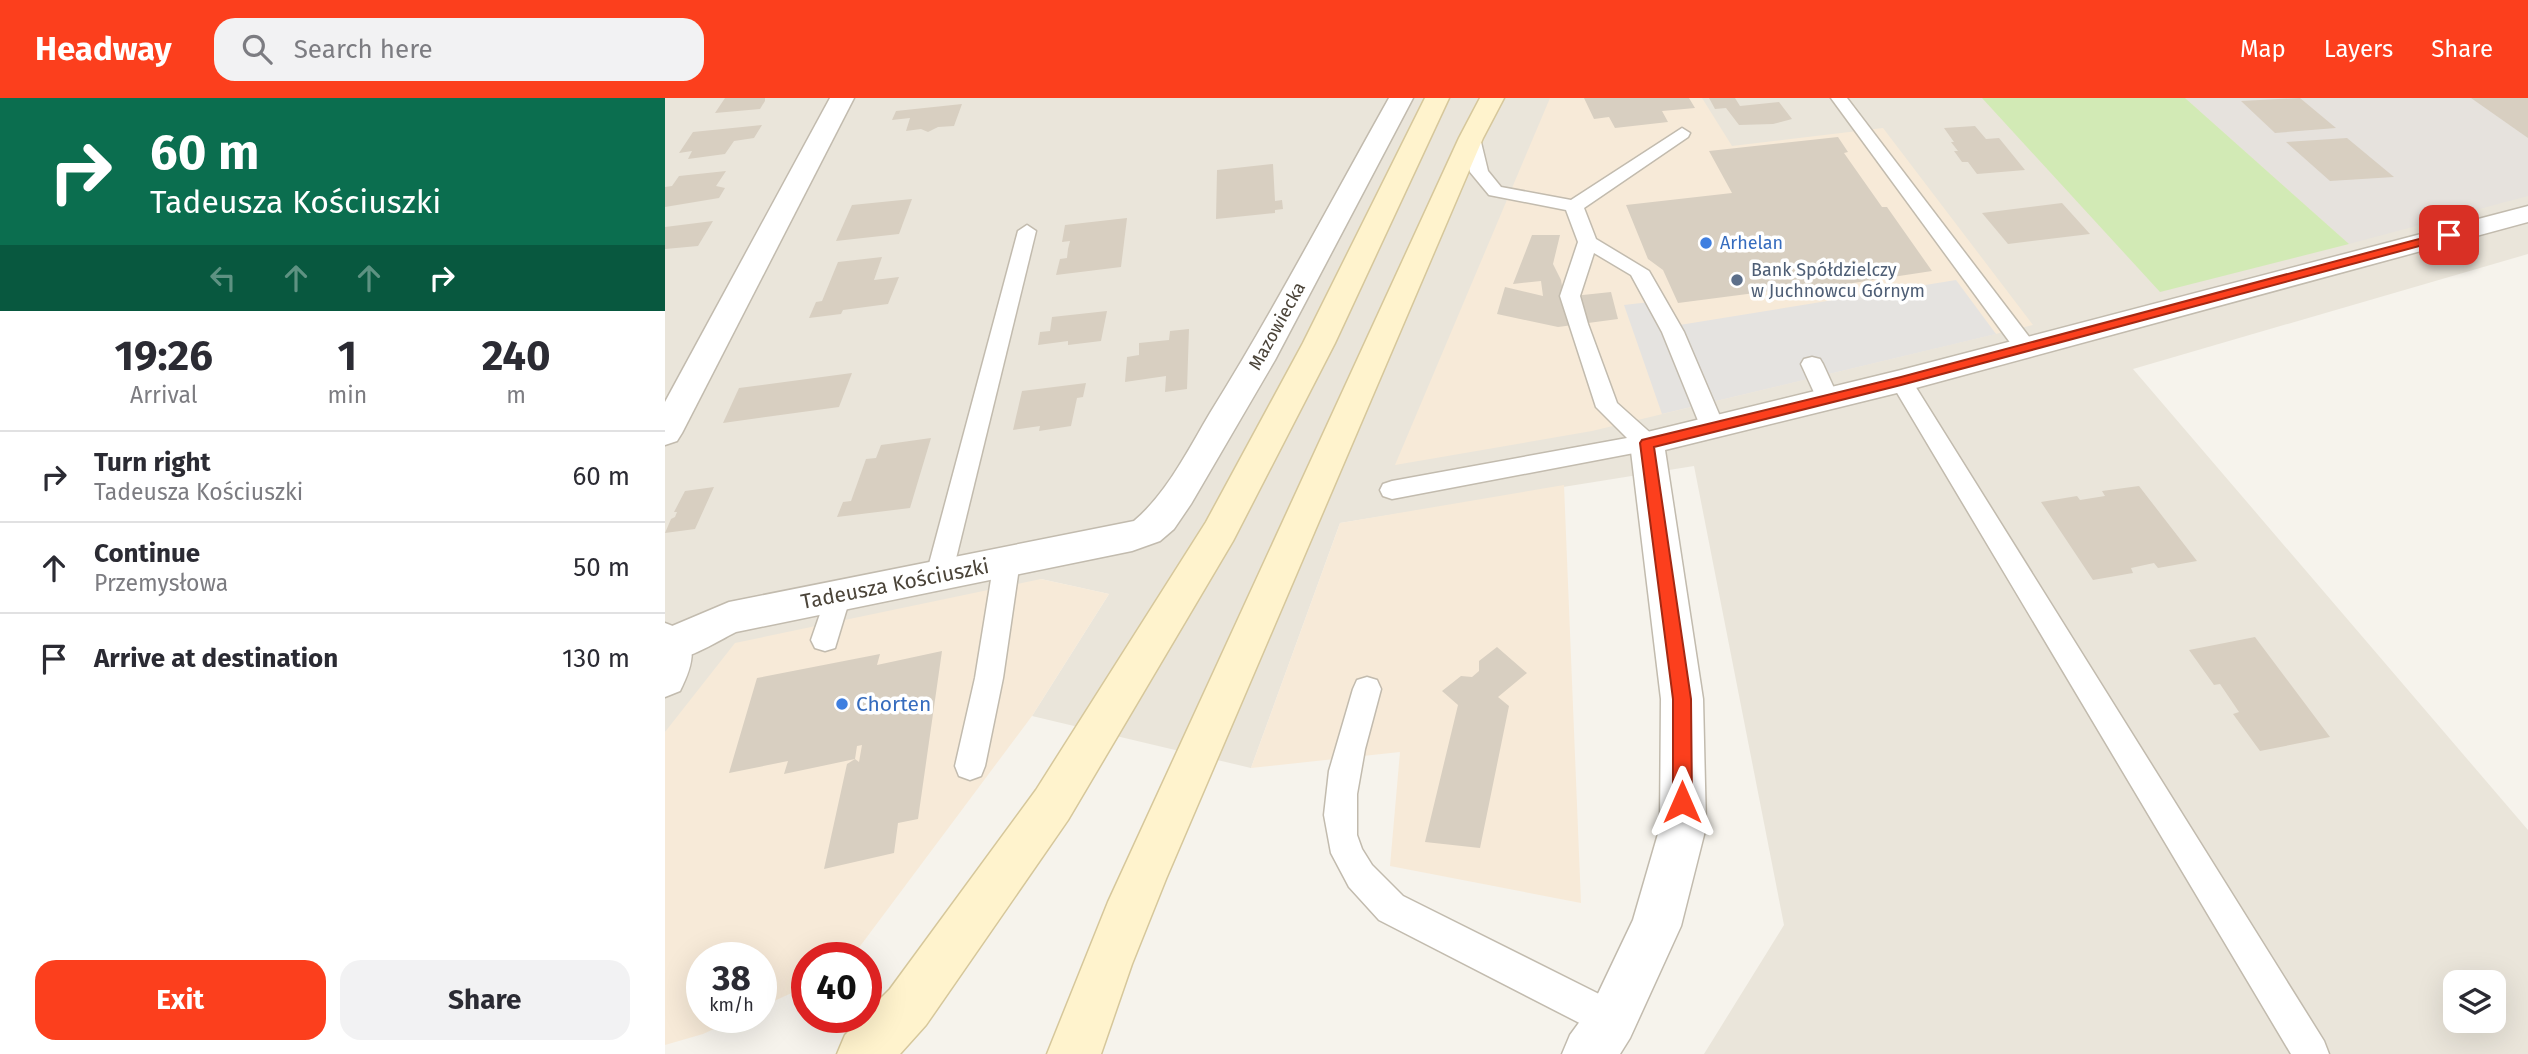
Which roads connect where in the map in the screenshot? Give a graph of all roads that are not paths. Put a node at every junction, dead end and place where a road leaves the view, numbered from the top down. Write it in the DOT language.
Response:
graph roads {
  1 [pos="842,98"];
  2 [pos="1401,98"];
  3 [pos="1437,98"];
  4 [pos="1492,98"];
  5 [pos="1839,98"];
  6 [pos="1682,134"];
  7 [pos="1471,138"];
  8 [pos="1574,206"];
  9 [pos="2528,214"];
  10 [pos="1027,231"];
  11 [pos="1588,242"];
  12 [pos="2025,347"];
  13 [pos="1812,364"];
  14 [pos="1901,381"];
  15 [pos="1828,399"];
  16 [pos="1713,428"];
  17 [pos="665,433"];
  18 [pos="1647,443"];
  19 [pos="1392,490"];
  20 [pos="1132,537"];
  21 [pos="1007,561"];
  22 [pos="939,575"];
  23 [pos="838,595"];
  24 [pos="825,640"];
  25 [pos="667,655"];
  26 [pos="1367,689"];
  27 [pos="970,766"];
  28 [pos="1600,1037"];
  29 [pos="864,1054"];
  30 [pos="1074,1054"];
  31 [pos="2311,1054"];
  1 -- 17 [label="street"];
  2 -- 20 [label="street, Mazowiecka"];
  3 -- 29 [label="main road"];
  4 -- 7 [label="main road"];
  5 -- 12 [label="lane"];
  6 -- 8 [label="lane"];
  7 -- 8 [label="lane"];
  7 -- 30 [label="main road"];
  8 -- 11 [label="lane"];
  9 -- 12 [label="street"];
  10 -- 22 [label="lane"];
  11 -- 16 [label="lane"];
  11 -- 18 [label="lane"];
  12 -- 14 [label="street"];
  13 -- 15 [label="lane"];
  14 -- 15 [label="street"];
  14 -- 31 [label="lane"];
  15 -- 16 [label="street"];
  16 -- 18 [label="street"];
  18 -- 19 [label="lane"];
  18 -- 28 [label="street"];
  20 -- 21 [label="street, Tadeusza Kościuszki"];
  21 -- 22 [label="street, Tadeusza Kościuszki"];
  21 -- 27 [label="lane"];
  22 -- 23 [label="street, Tadeusza Kościuszki"];
  23 -- 24 [label="lane"];
  23 -- 25 [label="street, Tadeusza Kościuszki"];
  26 -- 28 [label="lane"];
}
